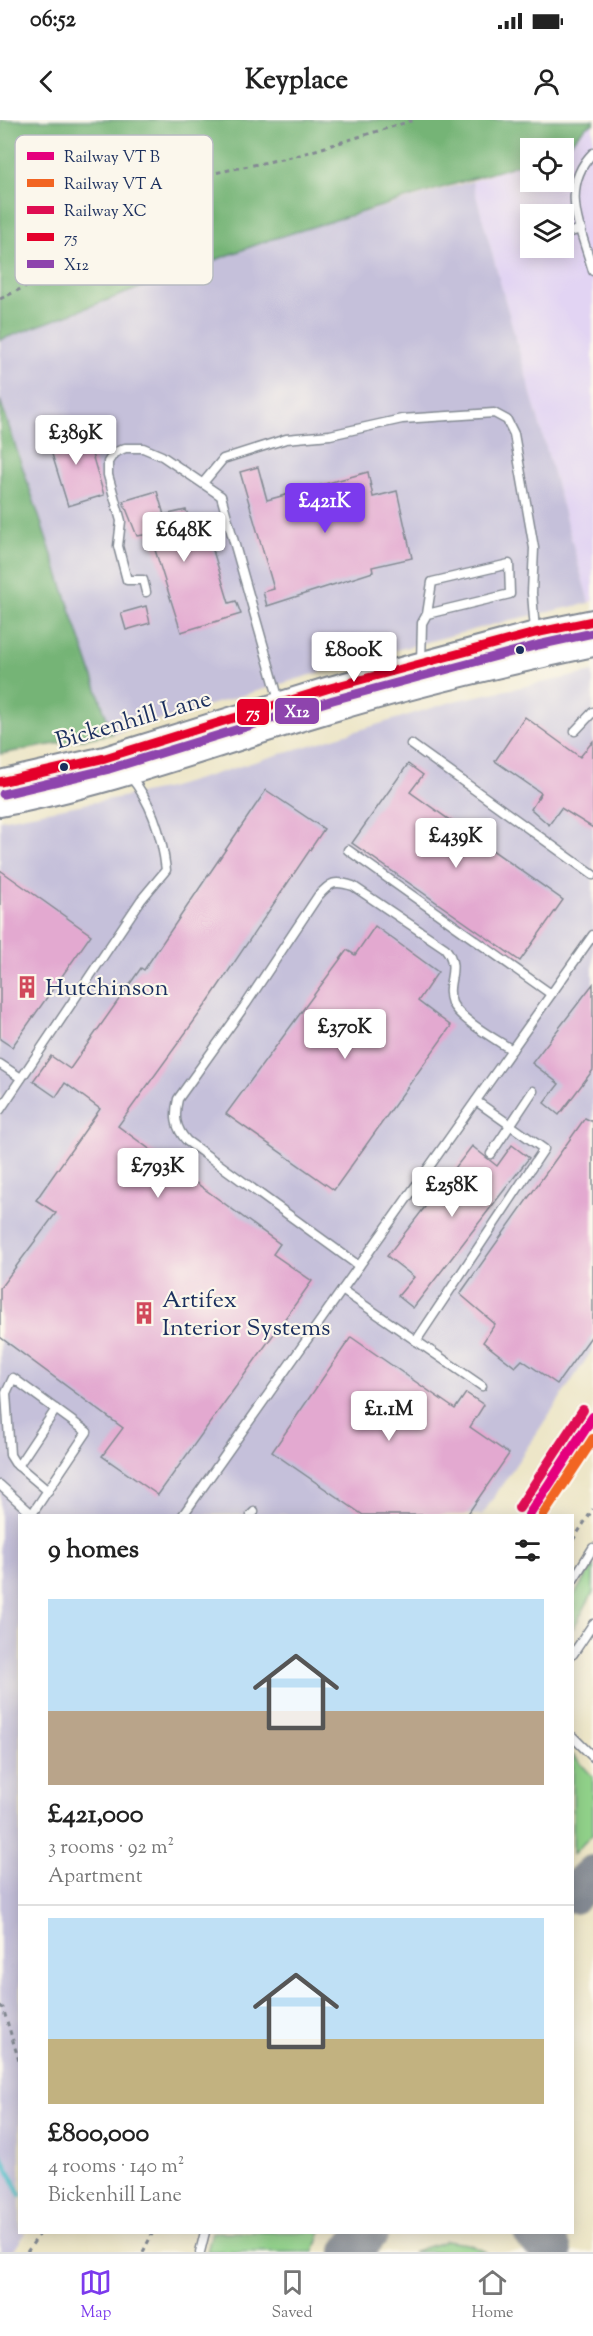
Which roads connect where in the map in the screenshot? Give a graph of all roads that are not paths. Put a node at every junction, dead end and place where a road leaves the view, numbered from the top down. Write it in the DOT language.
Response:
graph roads {
  1 [pos="593,153"];
  2 [pos="581,229"];
  3 [pos="574,231"];
  4 [pos="591,257"];
  5 [pos="593,271"];
  6 [pos="203,483"];
  7 [pos="146,592"];
  8 [pos="427,614"];
  9 [pos="593,621"];
  10 [pos="535,633"];
  11 [pos="593,645"];
  12 [pos="421,663"];
  13 [pos="280,704"];
  14 [pos="593,712"];
  15 [pos="575,731"];
  16 [pos="411,744"];
  17 [pos="128,773"];
  18 [pos="0,782"];
  19 [pos="0,805"];
  20 [pos="348,850"];
  21 [pos="593,875"];
  22 [pos="593,935"];
  23 [pos="552,994"];
  24 [pos="512,1050"];
  25 [pos="0,1064"];
  26 [pos="21,1078"];
  27 [pos="533,1091"];
  28 [pos="476,1101"];
  29 [pos="0,1110"];
  30 [pos="510,1125"];
  31 [pos="491,1154"];
  32 [pos="359,1266"];
  33 [pos="342,1290"];
  34 [pos="416,1341"];
  35 [pos="482,1386"];
  36 [pos="56,1409"];
  37 [pos="18,1466"];
  38 [pos="0,1485"];
  39 [pos="48,1491"];
  40 [pos="33,1514"];
  41 [pos="184,1514"];
  42 [pos="593,1548"];
  43 [pos="574,1578"];
  44 [pos="593,1624"];
  45 [pos="574,1652"];
  46 [pos="574,1738"];
  47 [pos="593,1757"];
  48 [pos="204,2234"];
  49 [pos="200,2252"];
  1 -- 2 [label="lane"];
  2 -- 3 [label="lane"];
  2 -- 4 [label="lane"];
  4 -- 5 [label="lane"];
  6 -- 7 [label="lane"];
  6 -- 10 [label="lane"];
  6 -- 13 [label="lane"];
  8 -- 8 [label="lane"];
  8 -- 12 [label="lane"];
  9 -- 10 [label="main road, Bickenhill Lane"];
  10 -- 12 [label="main road, Bickenhill Lane"];
  11 -- 17 [label="main road, Bickenhill Lane"];
  12 -- 13 [label="main road, Bickenhill Lane"];
  13 -- 18 [label="main road, Bickenhill Lane"];
  14 -- 15 [label="lane"];
  16 -- 21 [label="lane"];
  17 -- 19 [label="main road, Bickenhill Lane"];
  17 -- 26 [label="lane"];
  20 -- 23 [label="lane"];
  22 -- 23 [label="lane"];
  23 -- 24 [label="lane"];
  24 -- 28 [label="lane"];
  24 -- 32 [label="lane"];
  25 -- 26 [label="lane"];
  26 -- 29 [label="lane"];
  27 -- 30 [label="lane"];
  28 -- 30 [label="lane"];
  28 -- 32 [label="lane"];
  30 -- 31 [label="lane"];
  30 -- 34 [label="lane"];
  32 -- 33 [label="lane"];
  33 -- 34 [label="lane"];
  33 -- 41 [label="lane"];
  34 -- 35 [label="lane"];
  36 -- 37 [label="lane"];
  36 -- 37 [label="lane"];
  36 -- 39 [label="lane"];
  37 -- 39 [label="lane"];
  38 -- 40 [label="lane"];
  39 -- 40 [label="lane"];
  42 -- 43 [label="lane"];
  44 -- 45 [label="lane"];
  46 -- 47 [label="lane"];
  48 -- 49 [label="lane"];
}
